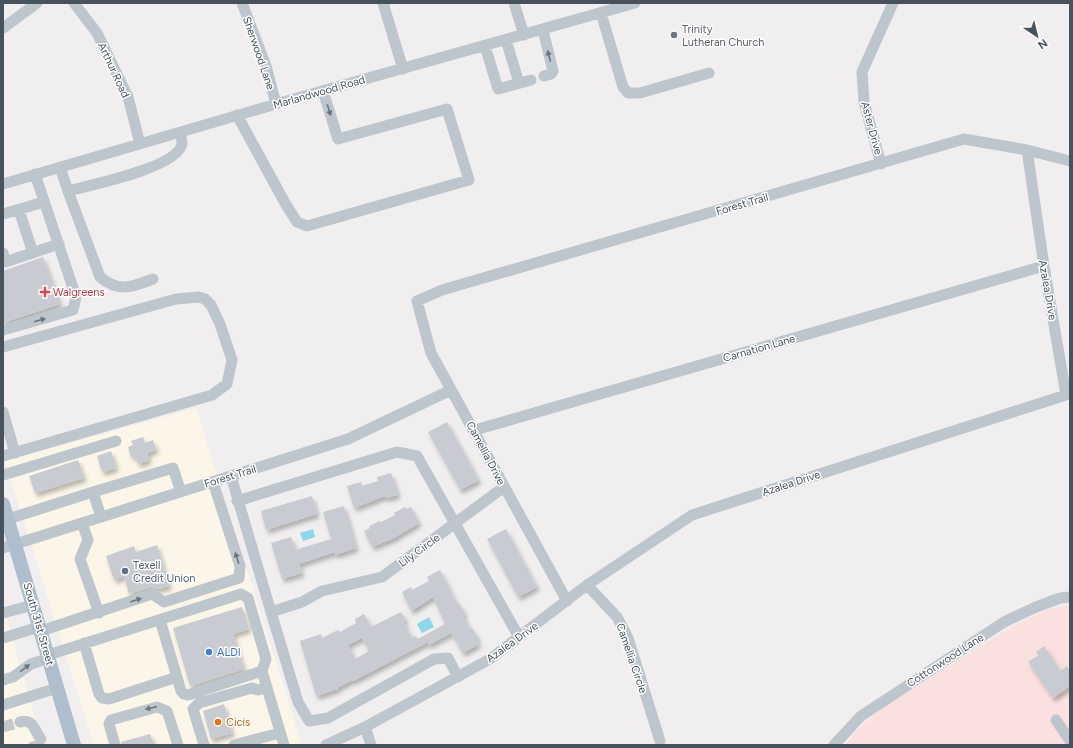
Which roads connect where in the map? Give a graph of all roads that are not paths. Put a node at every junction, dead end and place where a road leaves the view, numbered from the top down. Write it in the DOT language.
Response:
graph roads {
  1 [pos="37,3"];
  2 [pos="74,3"];
  3 [pos="242,3"];
  4 [pos="383,3"];
  5 [pos="514,3"];
  6 [pos="635,3"];
  7 [pos="893,3"];
  8 [pos="601,13"];
  9 [pos="3,28"];
  10 [pos="543,30"];
  11 [pos="524,35"];
  12 [pos="506,40"];
  13 [pos="485,46"];
  14 [pos="403,69"];
  15 [pos="709,73"];
  16 [pos="544,76"];
  17 [pos="530,80"];
  18 [pos="519,83"];
  19 [pos="323,91"];
  20 [pos="276,104"];
  21 [pos="237,115"];
  22 [pos="180,132"];
  23 [pos="140,144"];
  24 [pos="1027,150"];
  25 [pos="1070,161"];
  26 [pos="881,164"];
  27 [pos="60,167"];
  28 [pos="35,174"];
  29 [pos="3,184"];
  30 [pos="68,191"];
  31 [pos="44,202"];
  32 [pos="19,210"];
  33 [pos="3,214"];
  34 [pos="59,244"];
  35 [pos="33,253"];
  36 [pos="4,259"];
  37 [pos="1044,266"];
  38 [pos="153,279"];
  39 [pos="417,301"];
  40 [pos="3,330"];
  41 [pos="3,347"];
  42 [pos="451,390"];
  43 [pos="3,412"];
  44 [pos="475,430"];
  45 [pos="116,441"];
  46 [pos="15,453"];
  47 [pos="3,456"];
  48 [pos="3,475"];
  49 [pos="231,476"];
  50 [pos="212,482"];
  51 [pos="504,487"];
  52 [pos="93,492"];
  53 [pos="181,492"];
  54 [pos="237,501"];
  55 [pos="3,504"];
  56 [pos="101,517"];
  57 [pos="8,519"];
  58 [pos="82,523"];
  59 [pos="454,524"];
  60 [pos="9,546"];
  61 [pos="587,585"];
  62 [pos="1070,597"];
  63 [pos="567,602"];
  64 [pos="33,604"];
  65 [pos="271,612"];
  66 [pos="3,613"];
  67 [pos="99,613"];
  68 [pos="160,620"];
  69 [pos="40,629"];
  70 [pos="519,637"];
  71 [pos="3,638"];
  72 [pos="84,643"];
  73 [pos="48,657"];
  74 [pos="262,671"];
  75 [pos="177,677"];
  76 [pos="458,677"];
  77 [pos="3,680"];
  78 [pos="267,687"];
  79 [pos="57,688"];
  80 [pos="3,705"];
  81 [pos="1056,720"];
  82 [pos="20,722"];
  83 [pos="365,727"];
  84 [pos="280,733"];
  85 [pos="1068,735"];
  86 [pos="37,738"];
  87 [pos="660,741"];
  88 [pos="74,745"];
  89 [pos="115,745"];
  90 [pos="178,745"];
  91 [pos="204,745"];
  92 [pos="234,745"];
  93 [pos="284,745"];
  94 [pos="326,745"];
  95 [pos="371,745"];
  96 [pos="834,745"];
  1 -- 9 [label="street"];
  2 -- 23 [label="street, Arthur Road"];
  3 -- 20 [label="street, Sherwood Lane"];
  4 -- 14 [label="street"];
  5 -- 11 [label="street"];
  6 -- 8 [label="street, Marlandwood Road"];
  7 -- 26 [label="street, Aster Drive"];
  8 -- 10 [label="street, Marlandwood Road"];
  8 -- 15 [label="street"];
  10 -- 11 [label="street, Marlandwood Road"];
  16 -- 10 [label="street, one-way"];
  11 -- 12 [label="street, Marlandwood Road"];
  12 -- 13 [label="street, Marlandwood Road"];
  12 -- 18 [label="street"];
  13 -- 14 [label="street, Marlandwood Road"];
  13 -- 18 [label="street"];
  14 -- 19 [label="street, Marlandwood Road"];
  17 -- 18 [label="street"];
  19 -- 20 [label="street, Marlandwood Road"];
  19 -- 21 [label="street, one-way"];
  20 -- 21 [label="street, Marlandwood Road"];
  21 -- 22 [label="street, Marlandwood Road"];
  22 -- 23 [label="street, Marlandwood Road"];
  22 -- 30 [label="street"];
  23 -- 27 [label="street, Marlandwood Road"];
  24 -- 25 [label="street, Forest Trail"];
  24 -- 26 [label="street, Forest Trail"];
  24 -- 37 [label="street, Azalea Drive"];
  26 -- 39 [label="street, Forest Trail"];
  27 -- 28 [label="street, Marlandwood Road"];
  27 -- 30 [label="street"];
  28 -- 29 [label="street, Marlandwood Road"];
  28 -- 31 [label="street"];
  30 -- 38 [label="street"];
  31 -- 32 [label="street"];
  31 -- 34 [label="street"];
  32 -- 33 [label="street"];
  32 -- 35 [label="street"];
  34 -- 35 [label="street"];
  40 -- 34 [label="street, one-way"];
  35 -- 36 [label="street"];
  37 -- 44 [label="street, Carnation Lane"];
  37 -- 61 [label="street, Azalea Drive"];
  39 -- 42 [label="street, Camellia Drive"];
  41 -- 46 [label="street"];
  42 -- 44 [label="street, Camellia Drive"];
  42 -- 49 [label="street, Forest Trail"];
  43 -- 46 [label="street"];
  44 -- 51 [label="street, Camellia Drive"];
  45 -- 48 [label="street"];
  46 -- 47 [label="street"];
  49 -- 50 [label="street, Forest Trail"];
  49 -- 54 [label="street"];
  50 -- 53 [label="street, Forest Trail"];
  67 -- 50 [label="street, one-way"];
  51 -- 59 [label="street, Lily Circle"];
  51 -- 63 [label="street, Camellia Drive"];
  52 -- 53 [label="street"];
  52 -- 56 [label="street"];
  52 -- 57 [label="street"];
  53 -- 56 [label="street, Forest Trail"];
  54 -- 59 [label="street"];
  54 -- 65 [label="street"];
  55 -- 57 [label="main road, South 31st Street"];
  56 -- 58 [label="street, Forest Trail"];
  57 -- 60 [label="main road, South 31st Street"];
  58 -- 60 [label="street, Forest Trail"];
  58 -- 67 [label="street"];
  59 -- 65 [label="street, Lily Circle"];
  59 -- 70 [label="street"];
  60 -- 64 [label="main road, South 31st Street"];
  61 -- 63 [label="street, Azalea Drive"];
  61 -- 87 [label="street, Camellia Circle"];
  62 -- 96 [label="street, Cottonwood Lane"];
  63 -- 70 [label="street, Azalea Drive"];
  64 -- 66 [label="street"];
  64 -- 69 [label="main road, South 31st Street"];
  65 -- 76 [label="street"];
  67 -- 69 [label="street"];
  68 -- 72 [label="street"];
  68 -- 74 [label="street"];
  68 -- 75 [label="street"];
  69 -- 71 [label="street"];
  69 -- 73 [label="main road, South 31st Street"];
  70 -- 76 [label="street, Azalea Drive"];
  72 -- 73 [label="street"];
  72 -- 75 [label="street"];
  77 -- 73 [label="street, one-way"];
  73 -- 79 [label="main road, South 31st Street"];
  74 -- 75 [label="street"];
  74 -- 78 [label="street"];
  76 -- 83 [label="street, Azalea Drive"];
  78 -- 84 [label="street"];
  78 -- 91 [label="street"];
  79 -- 80 [label="street"];
  79 -- 88 [label="main road, South 31st Street"];
  81 -- 85 [label="street"];
  82 -- 86 [label="street"];
  83 -- 94 [label="street, Azalea Drive"];
  83 -- 95 [label="street"];
  84 -- 92 [label="street"];
  84 -- 93 [label="street"];
  90 -- 89 [label="street, one-way"];
}
